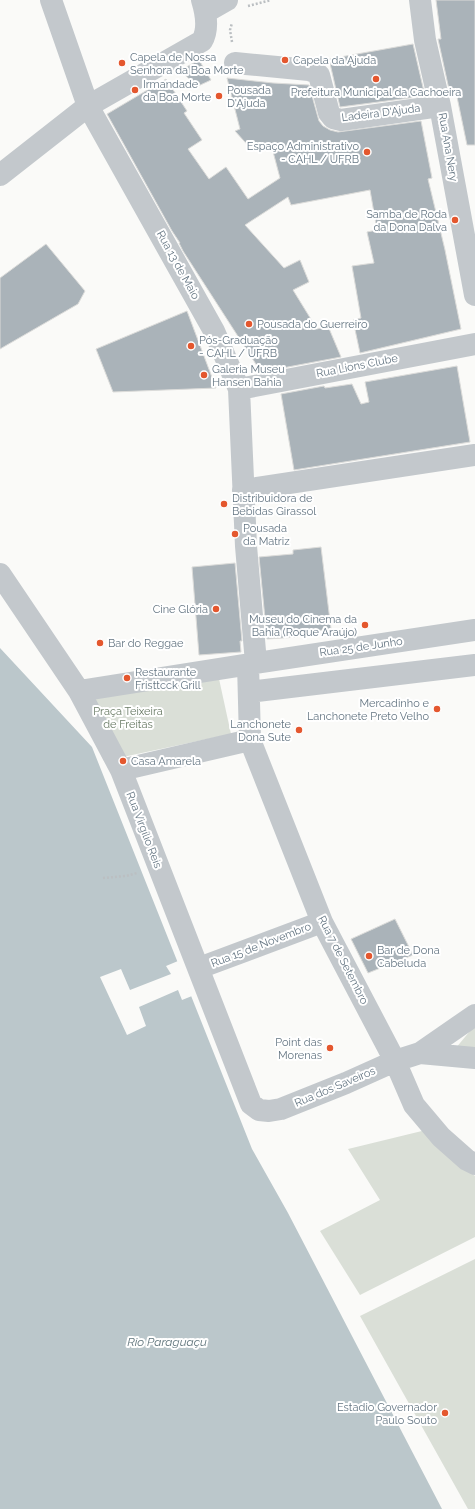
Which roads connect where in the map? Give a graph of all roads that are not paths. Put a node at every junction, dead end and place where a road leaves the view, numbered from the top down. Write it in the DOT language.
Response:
graph roads {
  1 [pos="51,0"];
  2 [pos="227,0"];
  3 [pos="420,0"];
  4 [pos="204,14"];
  5 [pos="234,63"];
  6 [pos="88,106"];
  7 [pos="440,106"];
  8 [pos="0,175"];
  9 [pos="475,295"];
  10 [pos="475,344"];
  11 [pos="239,389"];
  12 [pos="475,455"];
  13 [pos="243,490"];
  14 [pos="0,574"];
  15 [pos="475,630"];
  16 [pos="252,664"];
  17 [pos="475,665"];
  18 [pos="79,691"];
  19 [pos="249,692"];
  20 [pos="250,740"];
  21 [pos="121,770"];
  22 [pos="322,922"];
  23 [pos="199,968"];
  24 [pos="475,1015"];
  25 [pos="420,1053"];
  26 [pos="475,1058"];
  27 [pos="395,1061"];
  28 [pos="251,1104"];
  29 [pos="471,1162"];
  1 -- 6 [label="street, Rua 13 de Maio"];
  2 -- 4 [label="street"];
  3 -- 7 [label="street, Rua Ana Nery"];
  4 -- 6 [label="street"];
  5 -- 7 [label="street, Ladeira D'Ajuda"];
  6 -- 8 [label="street"];
  6 -- 11 [label="street, Rua 13 de Maio"];
  7 -- 9 [label="street, Rua Ana Nery"];
  10 -- 11 [label="street, Rua Lions Clube"];
  11 -- 13 [label="street, Rua 13 de Maio"];
  12 -- 13 [label="street"];
  13 -- 16 [label="street, Rua 13 de Maio"];
  14 -- 18 [label="street, Rua Virgílio Reis"];
  15 -- 16 [label="street, Rua 25 de Junho"];
  16 -- 18 [label="street"];
  16 -- 19 [label="street"];
  17 -- 19 [label="street"];
  18 -- 21 [label="street, Rua Virgílio Reis"];
  19 -- 20 [label="street"];
  20 -- 21 [label="street"];
  20 -- 22 [label="street, Rua 7 de Setembro"];
  21 -- 23 [label="street, Rua Virgílio Reis"];
  22 -- 23 [label="street, Rua 15 de Novembro"];
  22 -- 27 [label="street, Rua 7 de Setembro"];
  23 -- 28 [label="street, Rua Virgílio Reis"];
  24 -- 25 [label="street"];
  25 -- 26 [label="street"];
  25 -- 27 [label="street, Rua dos Saveiros"];
  27 -- 28 [label="street, Rua dos Saveiros"];
  27 -- 29 [label="street, Rua 7 de Setembro"];
}
